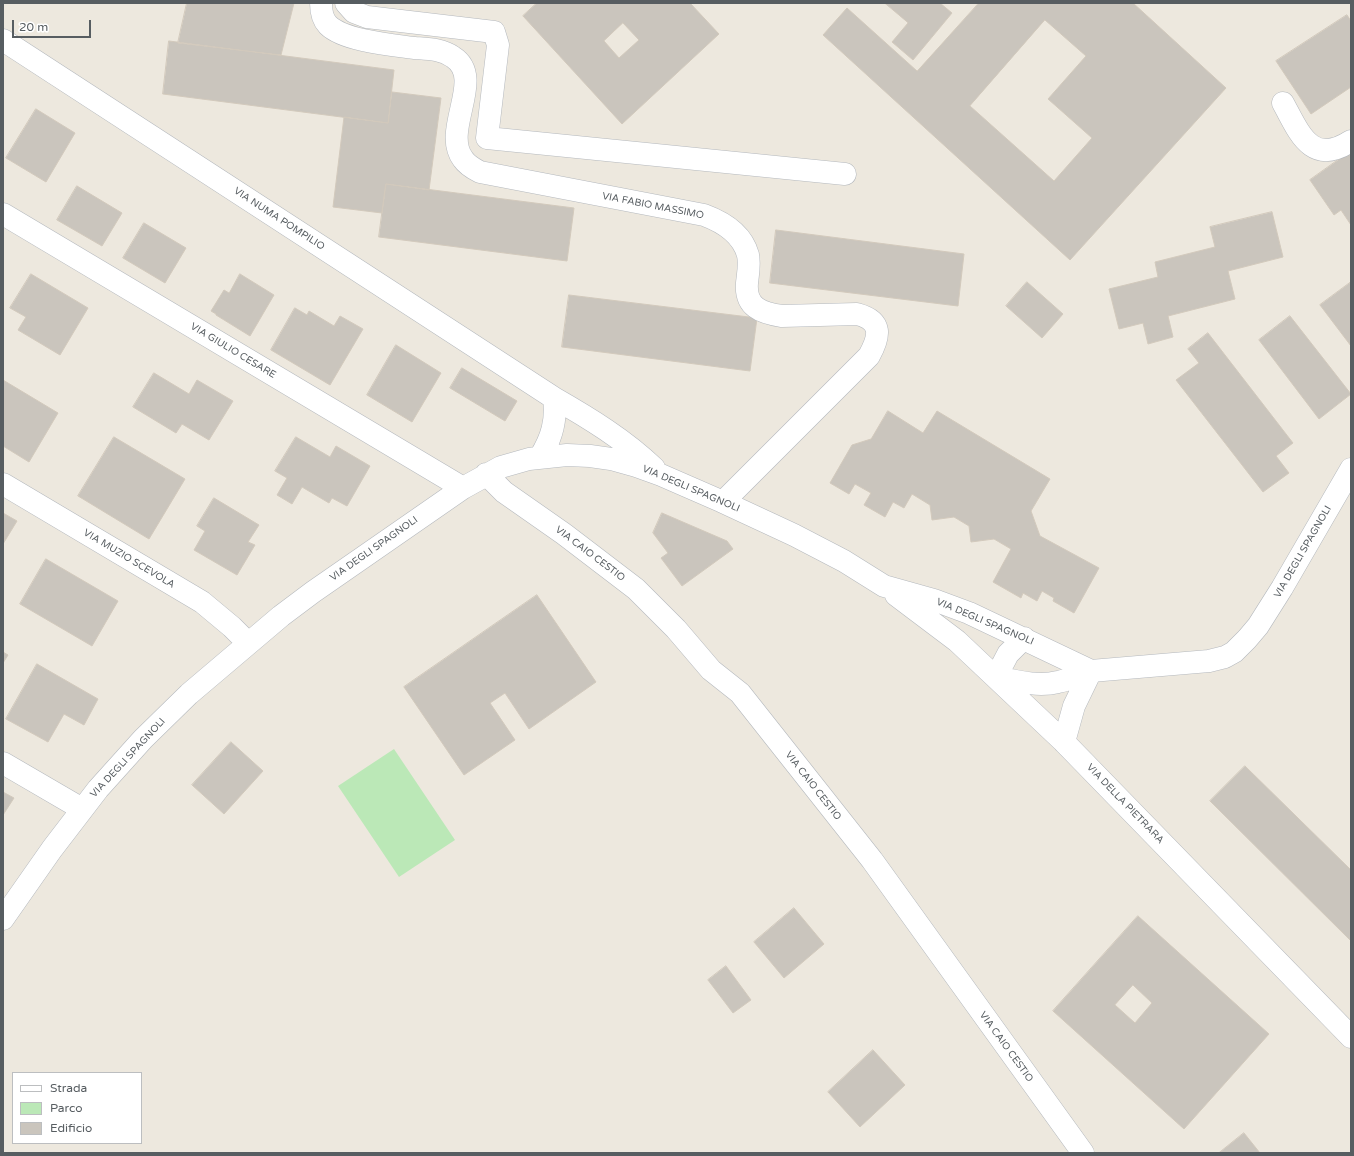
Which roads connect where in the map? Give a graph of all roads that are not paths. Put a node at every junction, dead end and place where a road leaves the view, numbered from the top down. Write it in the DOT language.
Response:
graph roads {
  1 [pos="321,3"];
  2 [pos="346,3"];
  3 [pos="3,40"];
  4 [pos="1284,103"];
  5 [pos="1351,140"];
  6 [pos="845,174"];
  7 [pos="3,214"];
  8 [pos="554,398"];
  9 [pos="540,457"];
  10 [pos="1351,469"];
  11 [pos="486,474"];
  12 [pos="661,475"];
  13 [pos="3,484"];
  14 [pos="463,488"];
  15 [pos="723,502"];
  16 [pos="884,586"];
  17 [pos="1024,638"];
  18 [pos="248,643"];
  19 [pos="1091,671"];
  20 [pos="996,677"];
  21 [pos="1064,742"];
  22 [pos="3,763"];
  23 [pos="82,809"];
  24 [pos="3,919"];
  25 [pos="1347,1026"];
  26 [pos="1083,1153"];
  1 -- 15 [label="street, VIA FABIO MASSIMO"];
  2 -- 6 [label="street"];
  3 -- 8 [label="street, VIA NUMA POMPILIO"];
  4 -- 5 [label="street"];
  7 -- 14 [label="street, VIA GIULIO CESARE"];
  8 -- 9 [label="street"];
  8 -- 12 [label="street, VIA NUMA POMPILIO"];
  9 -- 11 [label="street, VIA DEGLI SPAGNOLI"];
  9 -- 12 [label="street, VIA DEGLI SPAGNOLI"];
  10 -- 19 [label="street, VIA DEGLI SPAGNOLI"];
  11 -- 14 [label="street, VIA DEGLI SPAGNOLI"];
  11 -- 26 [label="street, VIA CAIO CESTIO"];
  12 -- 15 [label="street, VIA DEGLI SPAGNOLI"];
  13 -- 18 [label="street, VIA MUZIO SCEVOLA"];
  14 -- 18 [label="street, VIA DEGLI SPAGNOLI"];
  15 -- 16 [label="street, VIA DEGLI SPAGNOLI"];
  16 -- 17 [label="street, VIA DEGLI SPAGNOLI"];
  16 -- 20 [label="street, VIA DELLA PIETRARA"];
  17 -- 19 [label="street, VIA DEGLI SPAGNOLI"];
  17 -- 20 [label="street"];
  18 -- 23 [label="street, VIA DEGLI SPAGNOLI"];
  19 -- 20 [label="street"];
  19 -- 21 [label="street"];
  20 -- 21 [label="street, VIA DELLA PIETRARA"];
  21 -- 25 [label="street, VIA DELLA PIETRARA"];
  22 -- 23 [label="street"];
  23 -- 24 [label="street, VIA DEGLI SPAGNOLI"];
}
